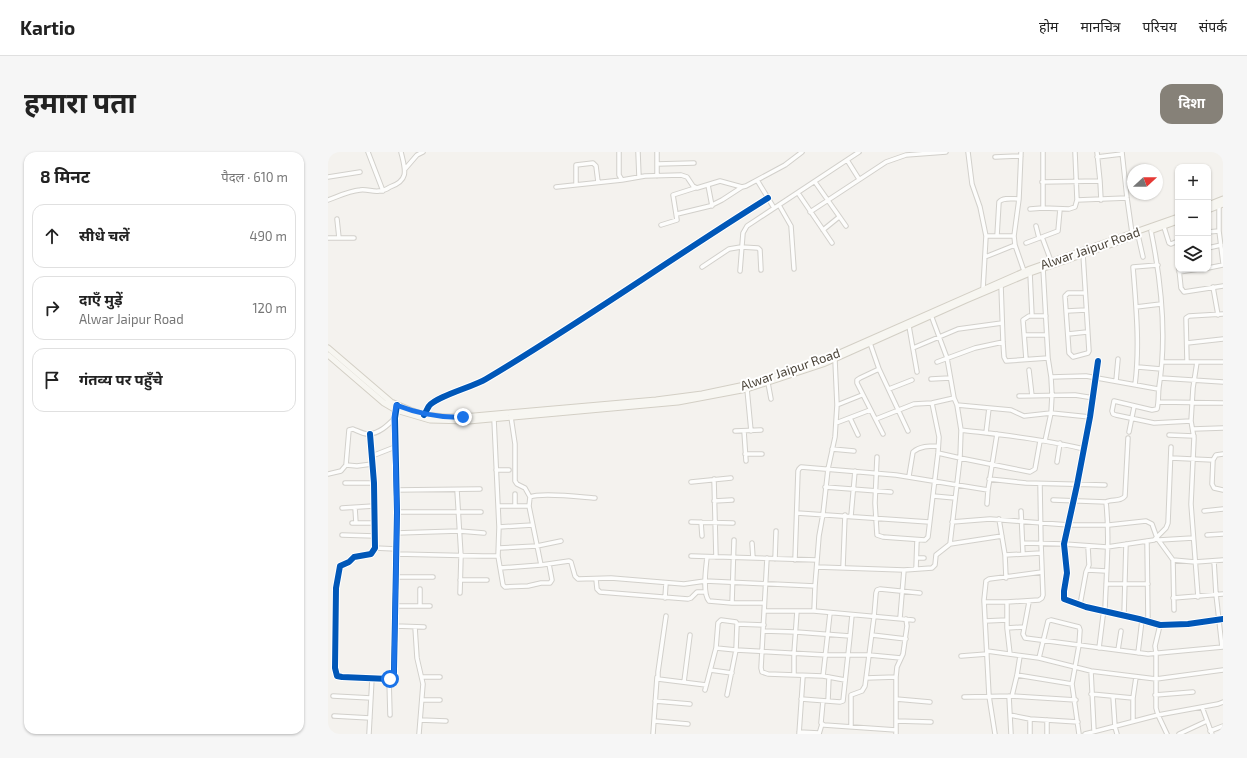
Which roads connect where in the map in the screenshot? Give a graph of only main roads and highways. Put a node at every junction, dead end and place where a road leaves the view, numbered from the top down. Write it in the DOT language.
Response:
graph roads {
  1 [pos="1223,199"];
  2 [pos="1211,204"];
  3 [pos="1221,205"];
  4 [pos="1211,209"];
  5 [pos="1175,218"];
  6 [pos="1175,222"];
  7 [pos="1135,234"];
  8 [pos="1027,272"];
  9 [pos="328,348"];
  10 [pos="328,354"];
  11 [pos="396,408"];
  12 [pos="505,416"];
  1 -- 2 [label="main road"];
  3 -- 4 [label="main road"];
  5 -- 7 [label="main road, Alwar Jaipur Road"];
  6 -- 7 [label="main road, Alwar Jaipur Road"];
  7 -- 8 [label="main road, Alwar Jaipur Road"];
  7 -- 8 [label="main road, Alwar Jaipur Road"];
  8 -- 12 [label="main road, Alwar Jaipur Road"];
  8 -- 12 [label="main road, Alwar Jaipur Road"];
  9 -- 11 [label="main road, Alwar Jaipur Road"];
  10 -- 11 [label="main road, Alwar Jaipur Road"];
  11 -- 12 [label="main road, Alwar Jaipur Road"];
  11 -- 12 [label="main road, Alwar Jaipur Road"];
}
